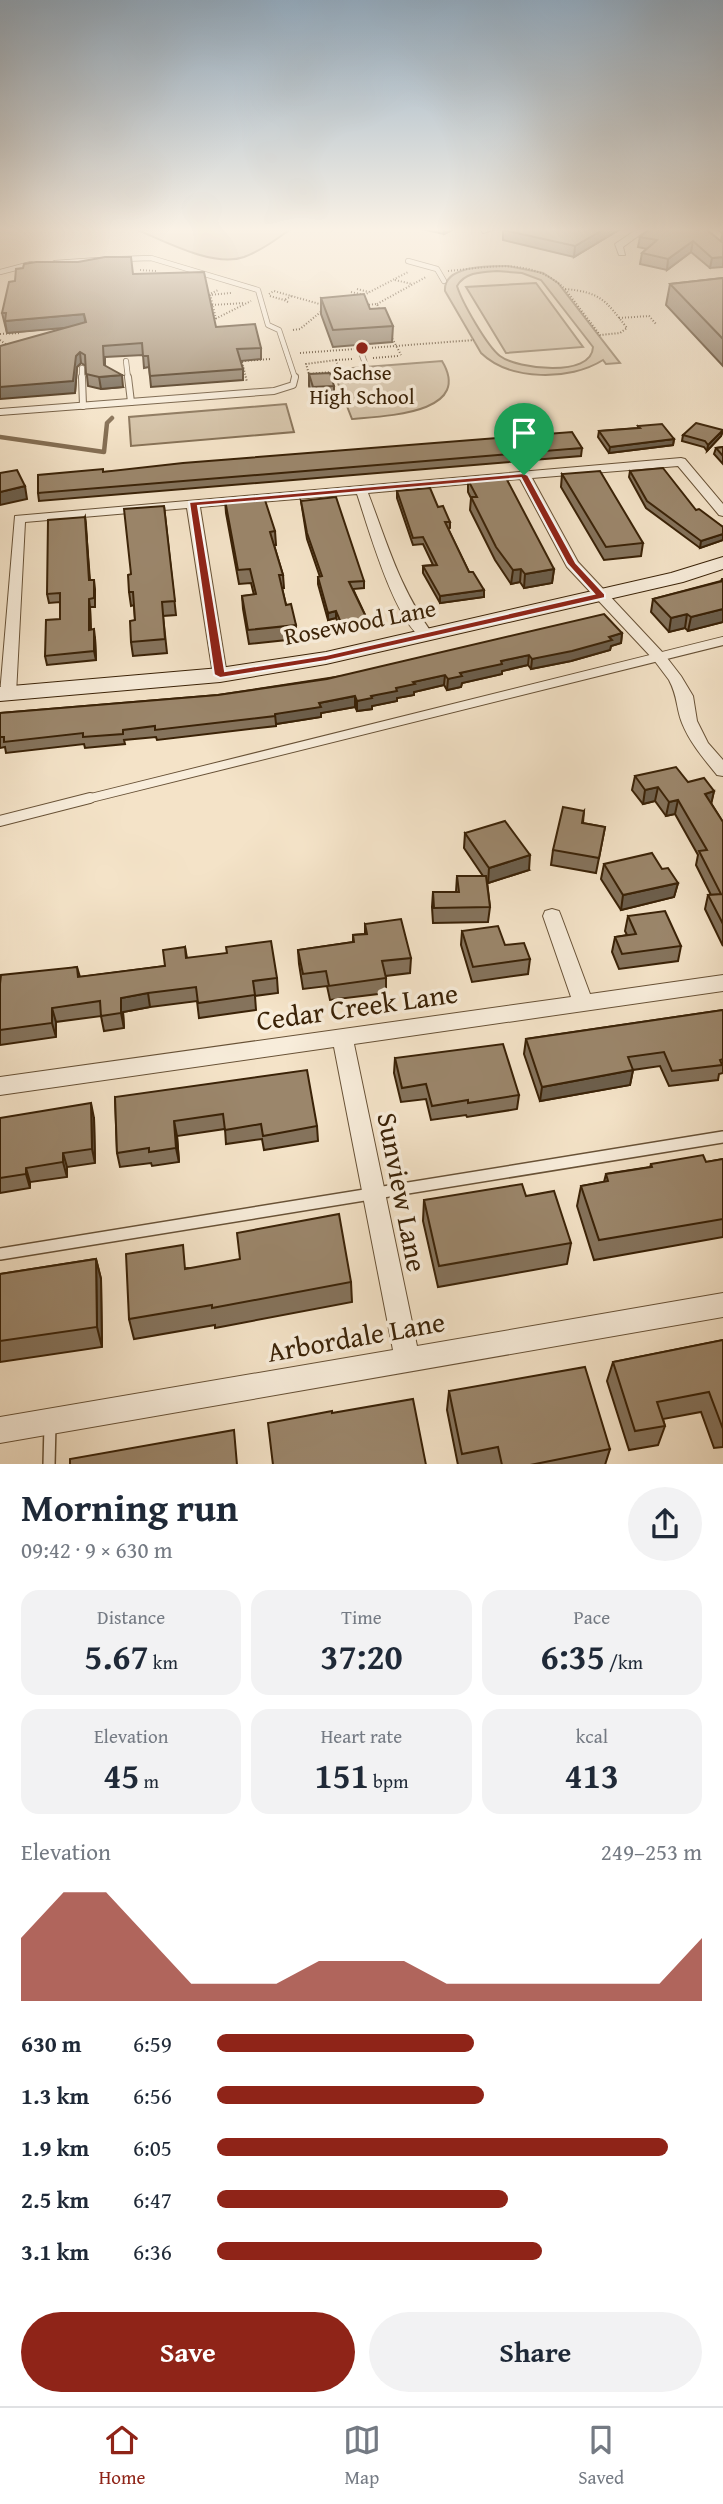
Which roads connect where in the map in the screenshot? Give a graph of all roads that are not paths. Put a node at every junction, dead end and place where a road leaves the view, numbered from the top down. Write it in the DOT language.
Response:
graph roads {
  1 [pos="260,296"];
  2 [pos="362,357"];
  3 [pos="126,361"];
  4 [pos="366,366"];
  5 [pos="82,368"];
  6 [pos="131,402"];
  7 [pos="83,405"];
  8 [pos="0,412"];
  9 [pos="524,475"];
  10 [pos="361,489"];
  11 [pos="193,504"];
  12 [pos="723,512"];
  13 [pos="723,563"];
  14 [pos="601,596"];
  15 [pos="427,636"];
  16 [pos="723,641"];
  17 [pos="659,657"];
  18 [pos="220,675"];
  19 [pos="4,694"];
  20 [pos="723,771"];
  21 [pos="0,821"];
  22 [pos="552,916"];
  23 [pos="723,983"];
  24 [pos="583,1002"];
  25 [pos="342,1036"];
  26 [pos="0,1086"];
  27 [pos="723,1137"];
  28 [pos="373,1193"];
  29 [pos="0,1254"];
  30 [pos="723,1305"];
  31 [pos="407,1359"];
  32 [pos="50,1421"];
  33 [pos="0,1430"];
  34 [pos="49,1464"];
  1 -- 6 [label="lane"];
  2 -- 4 [label="lane"];
  3 -- 6 [label="lane"];
  5 -- 7 [label="lane"];
  6 -- 7 [label="lane"];
  7 -- 8 [label="lane"];
  9 -- 10 [label="street"];
  9 -- 12 [label="street"];
  9 -- 14 [label="street"];
  10 -- 11 [label="street"];
  10 -- 15 [label="street"];
  11 -- 18 [label="street"];
  11 -- 19 [label="street"];
  13 -- 14 [label="street, Rosewood Lane"];
  14 -- 15 [label="street, Rosewood Lane"];
  14 -- 17 [label="street"];
  15 -- 18 [label="street, Rosewood Lane"];
  16 -- 17 [label="lane"];
  17 -- 20 [label="street"];
  17 -- 21 [label="lane"];
  18 -- 19 [label="street, Rosewood Lane"];
  22 -- 24 [label="street"];
  23 -- 24 [label="street, Cedar Creek Lane"];
  24 -- 25 [label="street, Cedar Creek Lane"];
  25 -- 26 [label="street, Cedar Creek Lane"];
  25 -- 28 [label="street, Sunview Lane"];
  27 -- 28 [label="lane"];
  28 -- 29 [label="lane"];
  28 -- 31 [label="street, Sunview Lane"];
  30 -- 31 [label="street, Arbordale Lane"];
  31 -- 32 [label="street, Arbordale Lane"];
  32 -- 33 [label="street, Arbordale Lane"];
  32 -- 34 [label="lane"];
}
